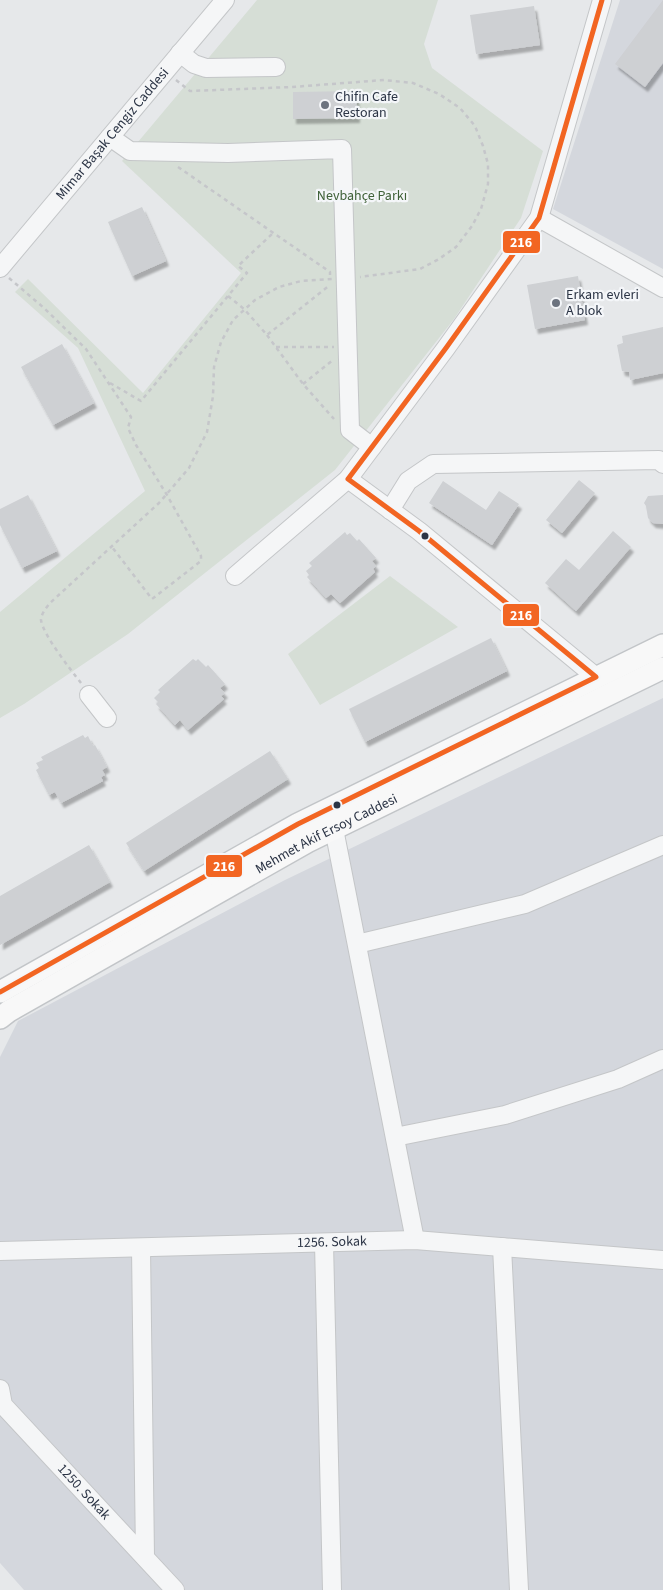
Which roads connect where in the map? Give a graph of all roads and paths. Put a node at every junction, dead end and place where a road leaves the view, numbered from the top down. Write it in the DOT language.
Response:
graph roads {
  1 [pos="225,0"];
  2 [pos="602,0"];
  3 [pos="180,53"];
  4 [pos="276,67"];
  5 [pos="165,72"];
  6 [pos="110,137"];
  7 [pos="165,152"];
  8 [pos="539,218"];
  9 [pos="273,233"];
  10 [pos="4,273"];
  11 [pos="338,279"];
  12 [pos="663,288"];
  13 [pos="228,296"];
  14 [pos="244,309"];
  15 [pos="267,335"];
  16 [pos="276,347"];
  17 [pos="348,348"];
  18 [pos="108,382"];
  19 [pos="304,384"];
  20 [pos="350,430"];
  21 [pos="372,447"];
  22 [pos="662,459"];
  23 [pos="348,479"];
  24 [pos="166,495"];
  25 [pos="390,510"];
  26 [pos="112,547"];
  27 [pos="235,576"];
  28 [pos="663,645"];
  29 [pos="663,668"];
  30 [pos="601,686"];
  31 [pos="89,695"];
  32 [pos="107,718"];
  33 [pos="334,828"];
  34 [pos="663,844"];
  35 [pos="357,944"];
  36 [pos="0,992"];
  37 [pos="0,1018"];
  38 [pos="663,1059"];
  39 [pos="395,1138"];
  40 [pos="415,1240"];
  41 [pos="324,1243"];
  42 [pos="502,1247"];
  43 [pos="141,1248"];
  44 [pos="0,1251"];
  45 [pos="663,1260"];
  46 [pos="0,1389"];
  47 [pos="145,1557"];
  48 [pos="175,1590"];
  49 [pos="332,1590"];
  50 [pos="519,1590"];
  1 -- 3 [label="street, Mimar Başak Cengiz Caddesi"];
  2 -- 8 [label="street"];
  3 -- 4 [label="street"];
  3 -- 5 [label="street, Mimar Başak Cengiz Caddesi"];
  5 -- 6 [label="street, Mimar Başak Cengiz Caddesi"];
  5 -- 11 [label="path"];
  6 -- 7 [label="street"];
  6 -- 10 [label="street, Mimar Başak Cengiz Caddesi"];
  7 -- 9 [label="path"];
  7 -- 11 [label="street"];
  8 -- 12 [label="street"];
  8 -- 21 [label="street"];
  9 -- 11 [label="path"];
  9 -- 13 [label="path"];
  10 -- 18 [label="path"];
  11 -- 14 [label="path"];
  11 -- 15 [label="path"];
  11 -- 17 [label="street"];
  13 -- 14 [label="path"];
  13 -- 18 [label="path"];
  14 -- 15 [label="path"];
  14 -- 24 [label="path"];
  15 -- 16 [label="path"];
  16 -- 17 [label="path"];
  16 -- 19 [label="path"];
  17 -- 19 [label="path"];
  17 -- 20 [label="street"];
  18 -- 24 [label="path"];
  19 -- 20 [label="path"];
  20 -- 21 [label="street"];
  21 -- 23 [label="street"];
  22 -- 25 [label="street"];
  23 -- 25 [label="street"];
  23 -- 27 [label="street"];
  24 -- 26 [label="path"];
  24 -- 26 [label="path"];
  25 -- 30 [label="street"];
  26 -- 31 [label="path"];
  28 -- 30 [label="main road, Mehmet Akif Ersoy Caddesi"];
  29 -- 30 [label="main road, Mehmet Akif Ersoy Caddesi"];
  30 -- 33 [label="main road, Mehmet Akif Ersoy Caddesi"];
  30 -- 36 [label="main road, Mehmet Akif Ersoy Caddesi"];
  31 -- 32 [label="street"];
  33 -- 35 [label="street"];
  33 -- 37 [label="main road, Mehmet Akif Ersoy Caddesi"];
  34 -- 35 [label="street"];
  35 -- 39 [label="street"];
  38 -- 39 [label="street"];
  39 -- 40 [label="street"];
  40 -- 41 [label="street, 1256. Sokak"];
  40 -- 42 [label="street, 1256. Sokak"];
  41 -- 43 [label="street, 1256. Sokak"];
  41 -- 49 [label="street"];
  42 -- 45 [label="street, 1256. Sokak"];
  42 -- 50 [label="street"];
  43 -- 44 [label="street, 1256. Sokak"];
  43 -- 47 [label="street"];
  46 -- 47 [label="street, 1250. Sokak"];
  47 -- 48 [label="street, 1250. Sokak"];
}
